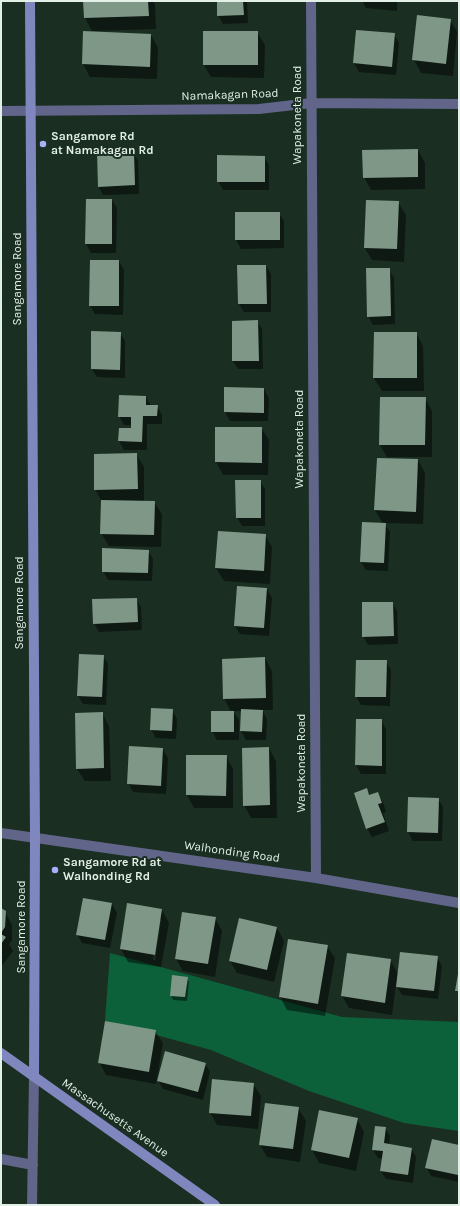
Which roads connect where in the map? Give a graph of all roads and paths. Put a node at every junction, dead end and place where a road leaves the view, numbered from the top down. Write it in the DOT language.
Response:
graph roads {
  1 [pos="30,1"];
  2 [pos="311,1"];
  3 [pos="310,103"];
  4 [pos="459,104"];
  5 [pos="1,111"];
  6 [pos="30,111"];
  7 [pos="1,833"];
  8 [pos="35,838"];
  9 [pos="316,878"];
  10 [pos="459,903"];
  11 [pos="1,1053"];
  12 [pos="34,1077"];
  13 [pos="1,1159"];
  14 [pos="32,1164"];
  15 [pos="32,1205"];
  16 [pos="214,1205"];
  1 -- 6 [label="street, Sangamore Road"];
  2 -- 3 [label="street, Wapakoneta Road"];
  3 -- 4 [label="street, Namakagan Road"];
  3 -- 6 [label="street, Namakagan Road"];
  3 -- 9 [label="street, Wapakoneta Road"];
  5 -- 6 [label="street, Namakagan Road"];
  6 -- 8 [label="street, Sangamore Road"];
  7 -- 8 [label="street, Walhonding Road"];
  8 -- 9 [label="street, Walhonding Road"];
  8 -- 12 [label="street, Sangamore Road"];
  9 -- 10 [label="street, Walhonding Road"];
  11 -- 12 [label="street, Massachusetts Avenue"];
  12 -- 14 [label="street, Sangamore Road"];
  12 -- 16 [label="street, Massachusetts Avenue"];
  13 -- 14 [label="street"];
  14 -- 15 [label="street, Sangamore Road"];
}
